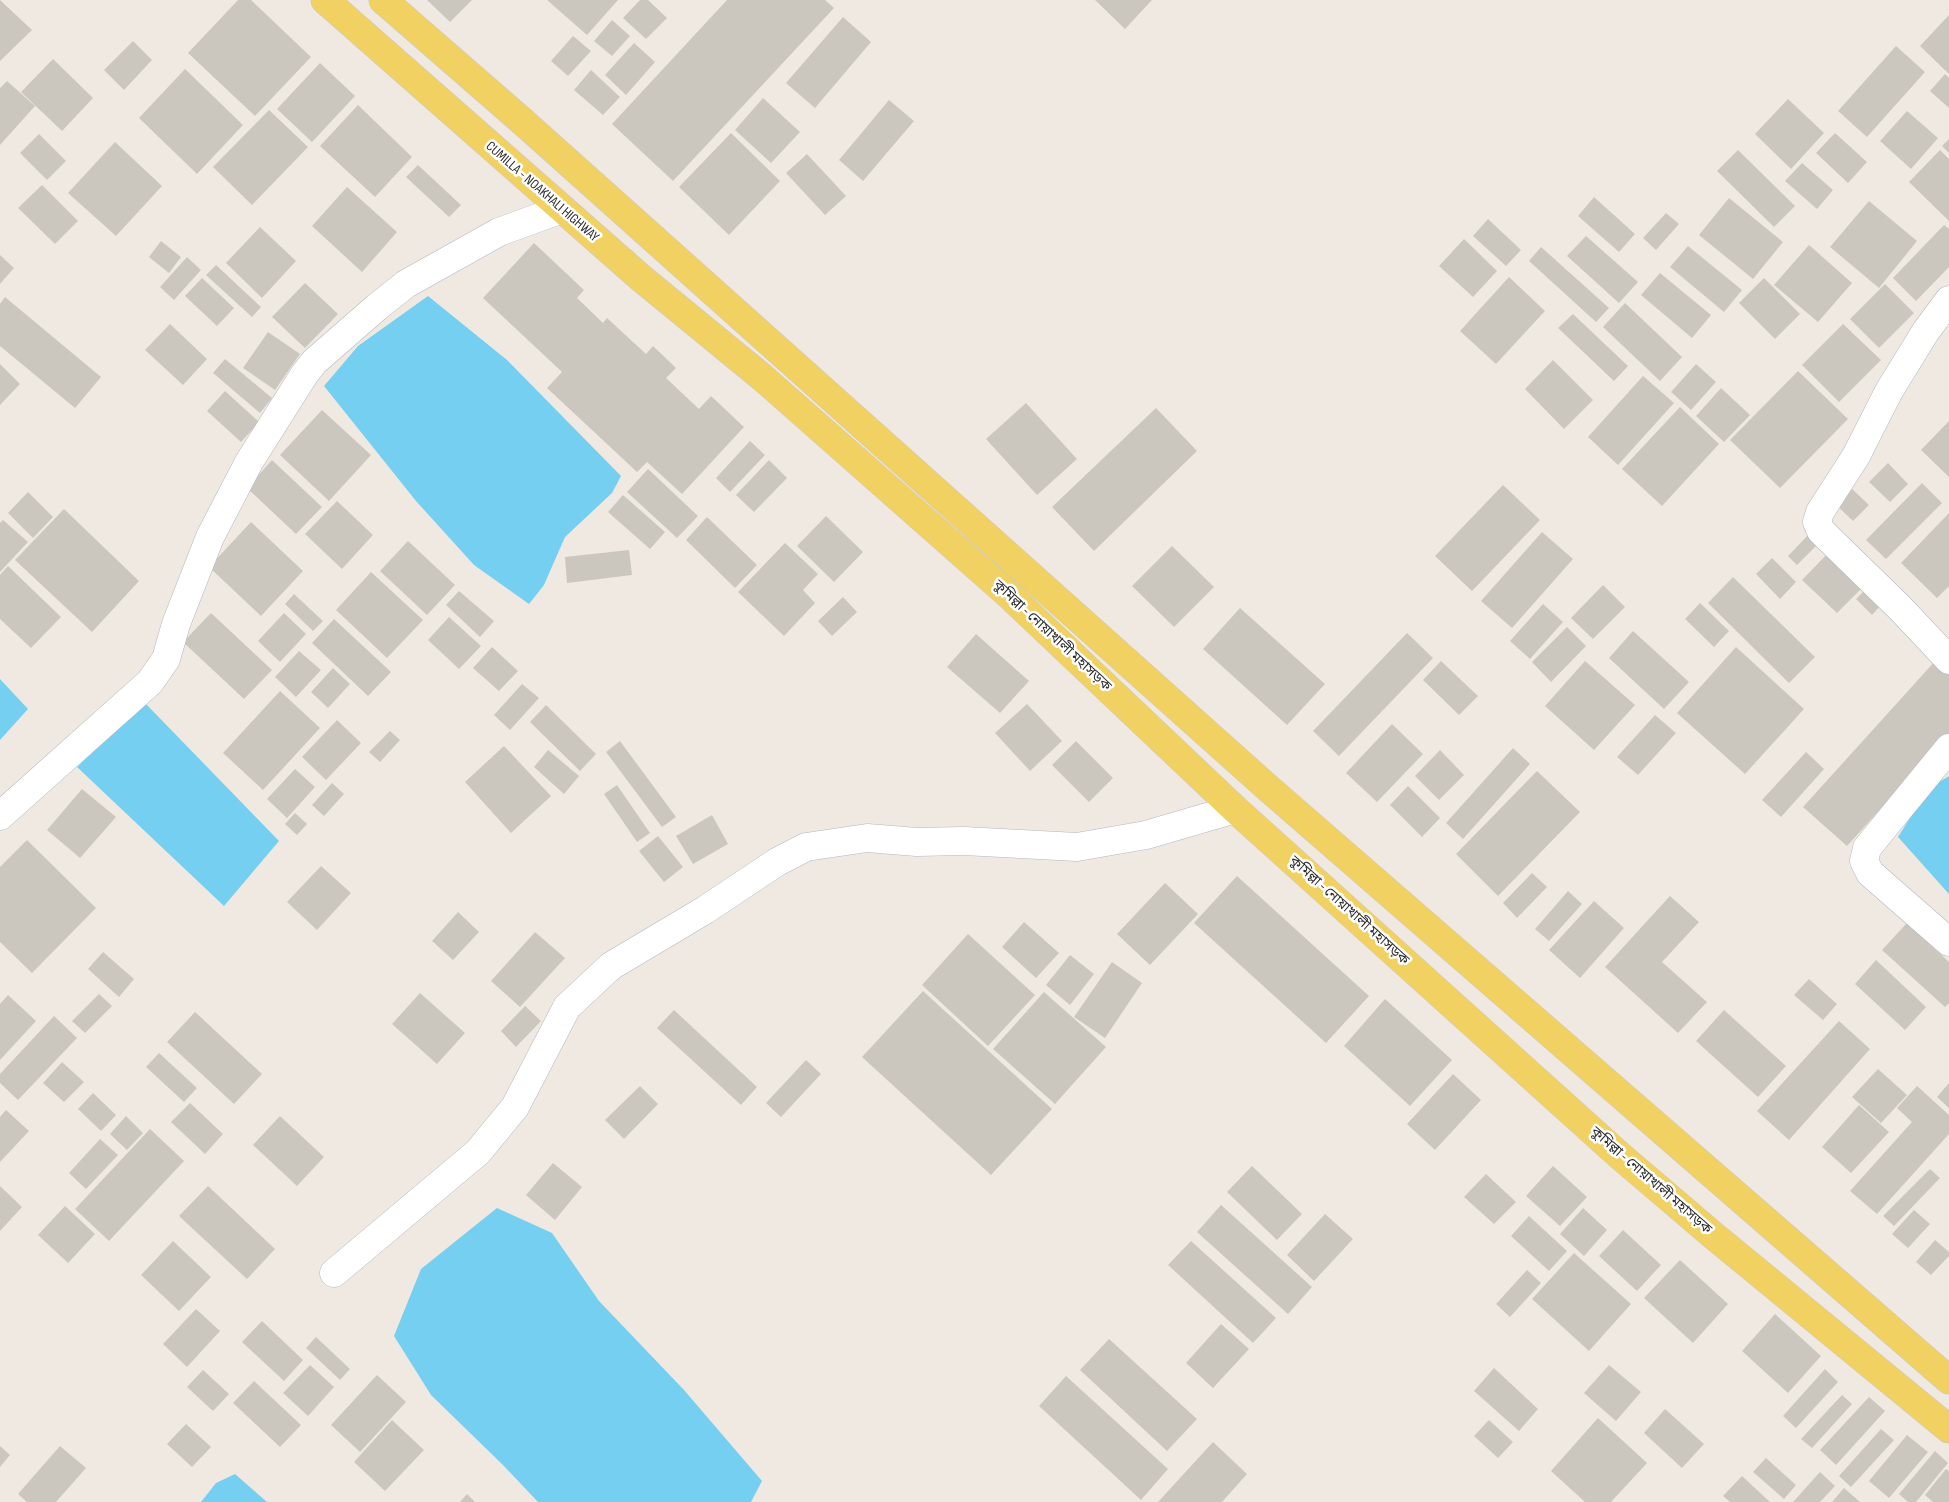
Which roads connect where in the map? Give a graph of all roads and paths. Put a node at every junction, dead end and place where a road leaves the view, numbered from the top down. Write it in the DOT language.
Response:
graph roads {
  1 [pos="325,0"];
  2 [pos="383,0"];
  3 [pos="562,209"];
  4 [pos="1949,300"];
  5 [pos="763,378"];
  6 [pos="1949,660"];
  7 [pos="1949,748"];
  8 [pos="1235,809"];
  9 [pos="0,816"];
  10 [pos="1949,942"];
  11 [pos="334,1273"];
  12 [pos="1949,1380"];
  13 [pos="1949,1429"];
  1 -- 3 [label="main road, CUMILLA - NOAKHALI HIGHWAY"];
  2 -- 12 [label="main road"];
  3 -- 5 [label="main road, CUMILLA - NOAKHALI HIGHWAY"];
  3 -- 9 [label="street"];
  4 -- 6 [label="street"];
  5 -- 8 [label="main road, কুমিল্লা - নোয়াখালী মহাসড়ক"];
  7 -- 10 [label="street"];
  8 -- 11 [label="street"];
  8 -- 13 [label="main road, কুমিল্লা - নোয়াখালী মহাসড়ক"];
}
